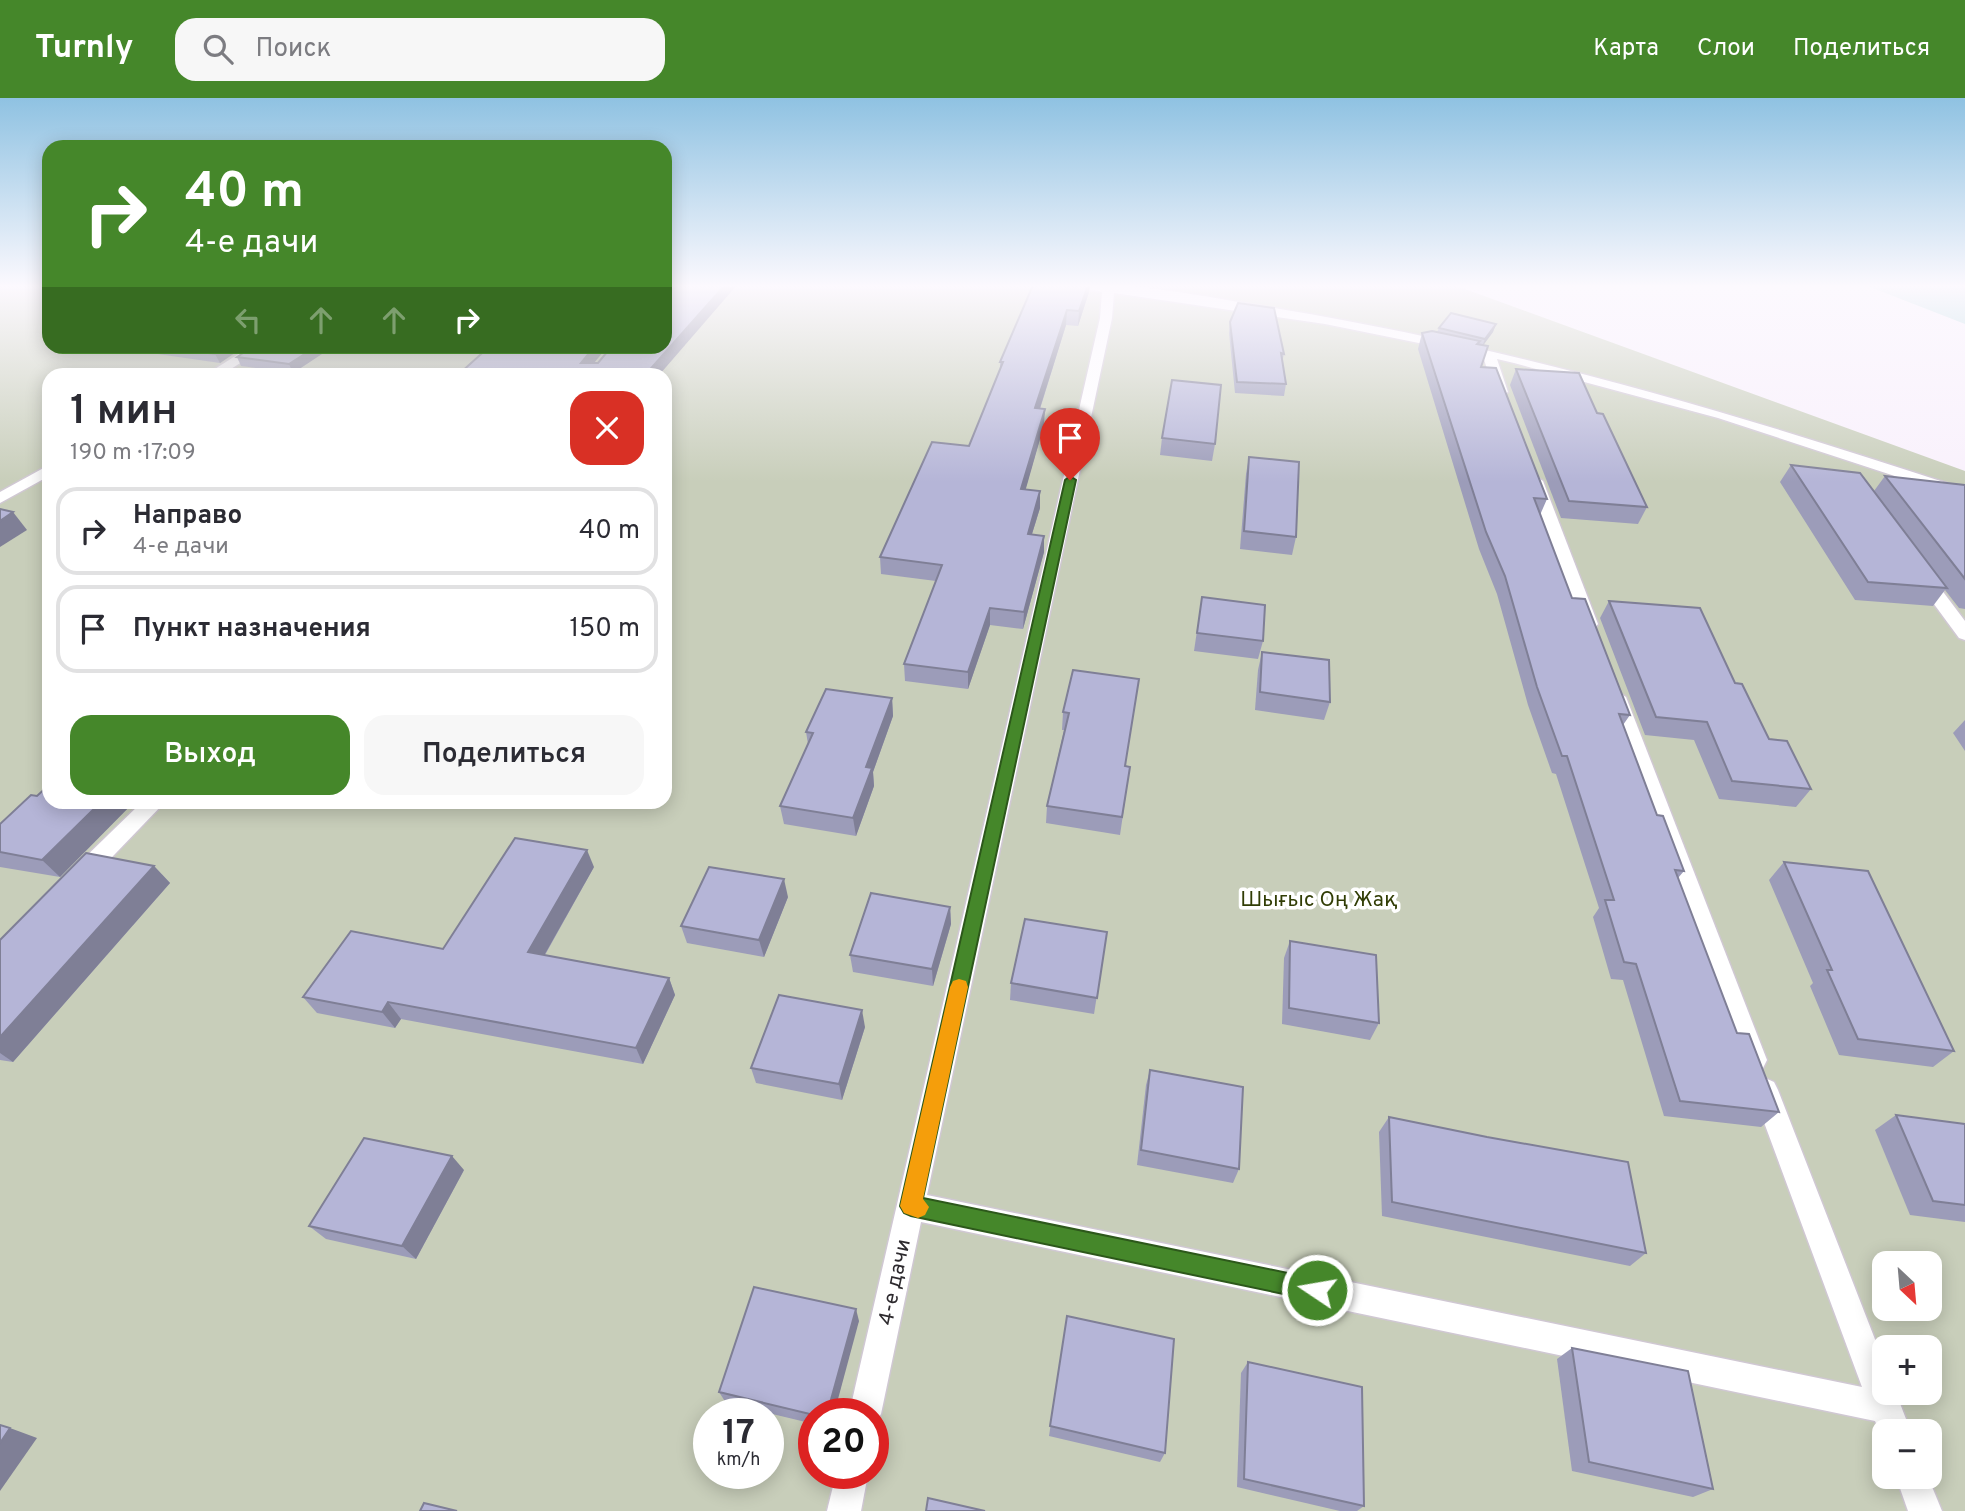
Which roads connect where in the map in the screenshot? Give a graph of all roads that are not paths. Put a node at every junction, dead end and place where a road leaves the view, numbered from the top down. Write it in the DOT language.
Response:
graph roads {
  1 [pos="1099,351"];
  2 [pos="1470,351"];
  3 [pos="248,354"];
  4 [pos="1489,355"];
  5 [pos="224,368"];
  6 [pos="1511,419"];
  7 [pos="1830,450"];
  8 [pos="1526,458"];
  9 [pos="1846,471"];
  10 [pos="42,474"];
  11 [pos="1965,494"];
  12 [pos="0,498"];
  13 [pos="1909,558"];
  14 [pos="1965,634"];
  15 [pos="1595,640"];
  16 [pos="1610,679"];
  17 [pos="148,809"];
  18 [pos="68,887"];
  19 [pos="911,1206"];
  20 [pos="869,1398"];
  21 [pos="1885,1419"];
  22 [pos="1890,1419"];
  23 [pos="849,1489"];
  24 [pos="1917,1489"];
  25 [pos="844,1511"];
  26 [pos="1925,1511"];
  1 -- 19 [label="lane, 4-е дачи"];
  2 -- 4 [label="lane"];
  3 -- 5 [label="lane"];
  4 -- 6 [label="lane"];
  4 -- 7 [label="lane"];
  7 -- 9 [label="lane"];
  7 -- 11 [label="lane"];
  8 -- 15 [label="lane"];
  10 -- 12 [label="lane"];
  13 -- 14 [label="lane"];
  16 -- 22 [label="lane"];
  17 -- 18 [label="lane"];
  19 -- 20 [label="lane, 4-е дачи"];
  19 -- 21 [label="lane"];
  23 -- 25 [label="lane"];
  24 -- 26 [label="lane"];
}
